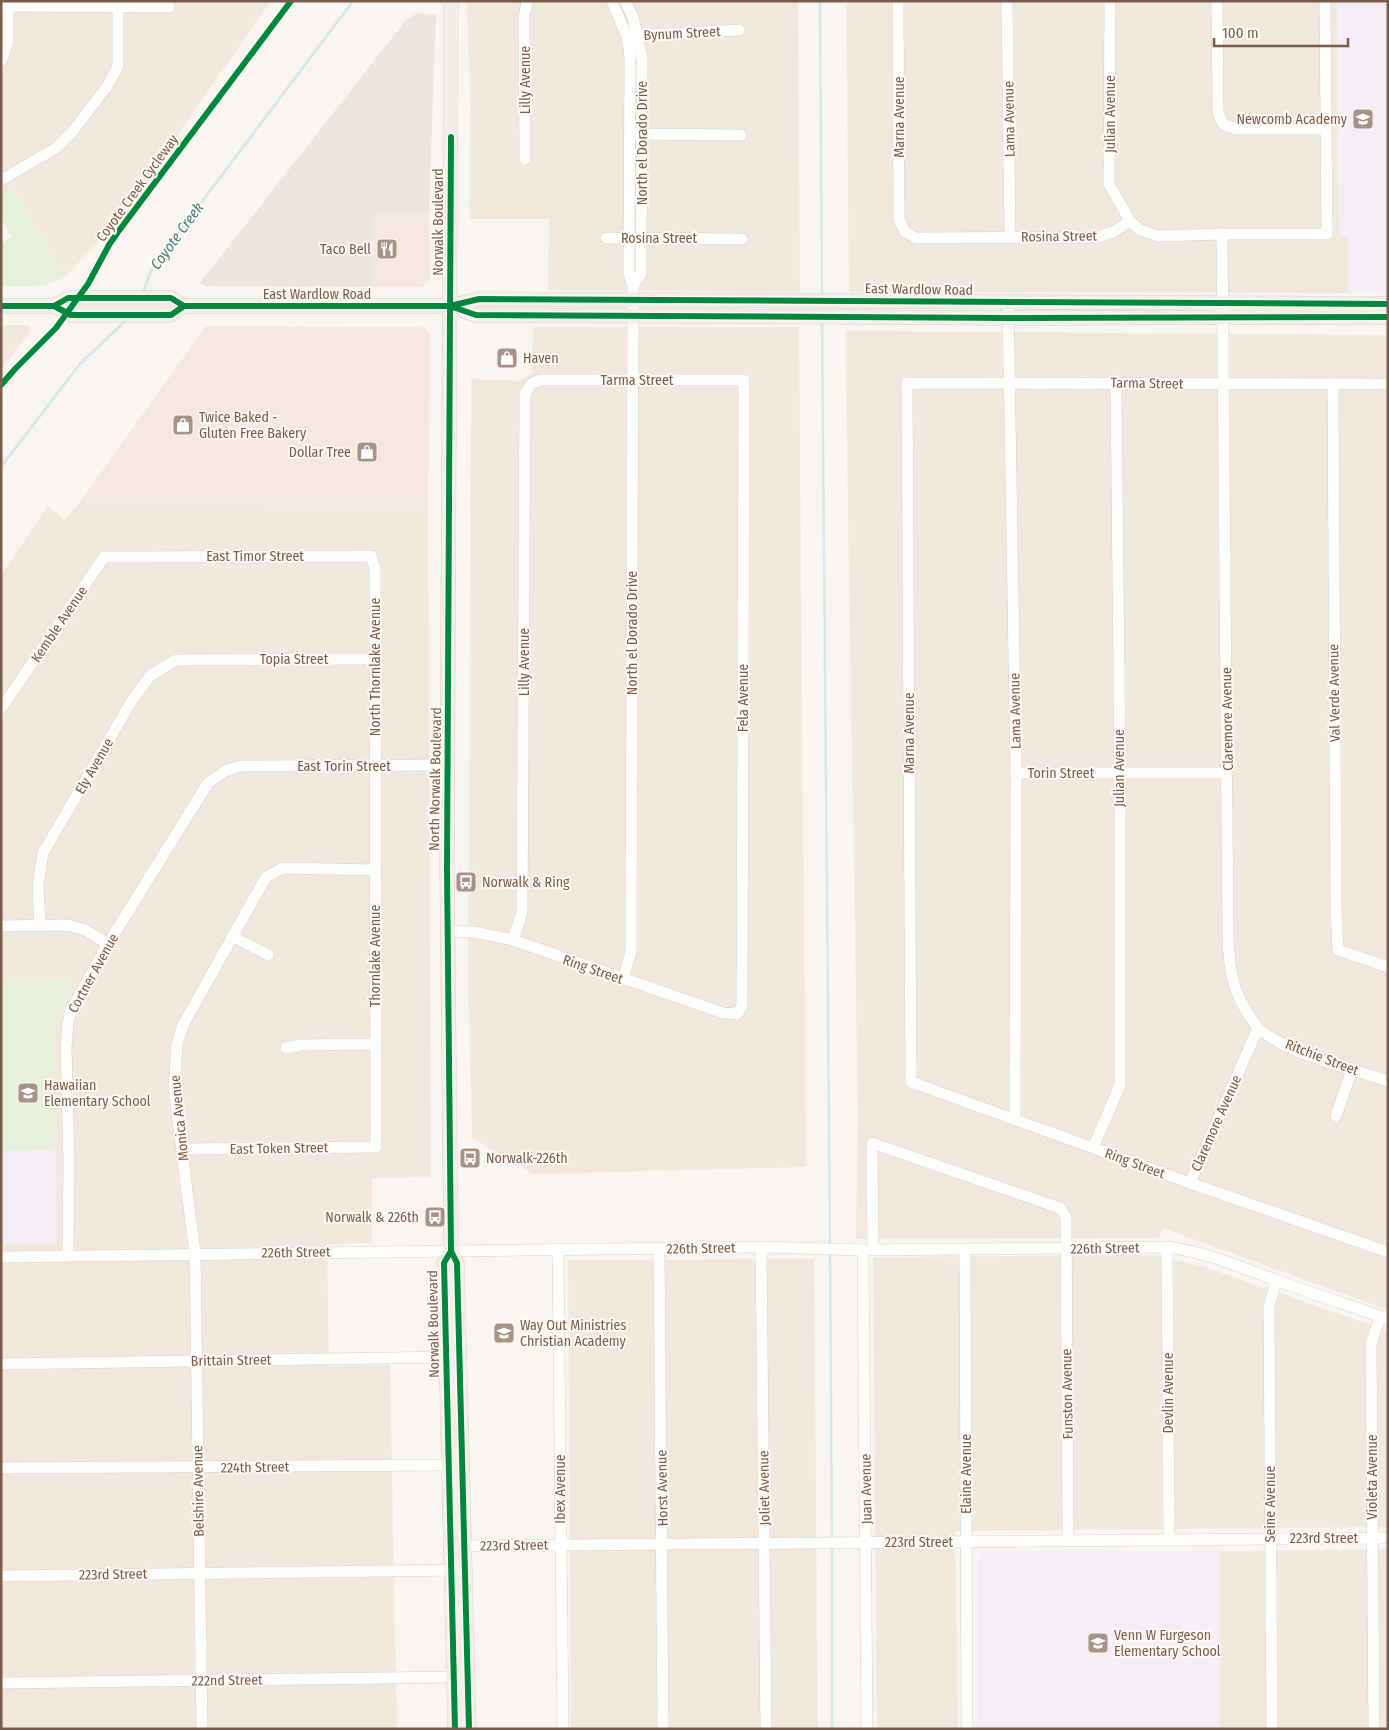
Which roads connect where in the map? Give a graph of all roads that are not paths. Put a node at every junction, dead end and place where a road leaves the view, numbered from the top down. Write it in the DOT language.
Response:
graph roads {
  1 [pos="451,1"];
  2 [pos="527,1"];
  3 [pos="612,1"];
  4 [pos="625,1"];
  5 [pos="898,1"];
  6 [pos="1007,1"];
  7 [pos="1110,1"];
  8 [pos="1217,1"];
  9 [pos="1325,1"];
  10 [pos="5,6"];
  11 [pos="118,7"];
  12 [pos="169,7"];
  13 [pos="738,30"];
  14 [pos="632,36"];
  15 [pos="1,61"];
  16 [pos="1325,129"];
  17 [pos="630,134"];
  18 [pos="642,134"];
  19 [pos="741,135"];
  20 [pos="525,158"];
  21 [pos="1,180"];
  22 [pos="635,192"];
  23 [pos="1130,221"];
  24 [pos="905,232"];
  25 [pos="1222,234"];
  26 [pos="1010,237"];
  27 [pos="606,238"];
  28 [pos="635,238"];
  29 [pos="742,239"];
  30 [pos="633,300"];
  31 [pos="1008,302"];
  32 [pos="1224,303"];
  33 [pos="1388,304"];
  34 [pos="1,306"];
  35 [pos="450,306"];
  36 [pos="633,316"];
  37 [pos="1388,317"];
  38 [pos="1008,318"];
  39 [pos="1224,318"];
  40 [pos="633,380"];
  41 [pos="744,380"];
  42 [pos="907,383"];
  43 [pos="1116,383"];
  44 [pos="530,384"];
  45 [pos="1011,384"];
  46 [pos="1223,384"];
  47 [pos="1333,384"];
  48 [pos="1388,384"];
  49 [pos="126,556"];
  50 [pos="375,568"];
  51 [pos="375,659"];
  52 [pos="213,660"];
  53 [pos="1,709"];
  54 [pos="448,765"];
  55 [pos="240,766"];
  56 [pos="374,766"];
  57 [pos="1016,773"];
  58 [pos="1120,773"];
  59 [pos="1227,773"];
  60 [pos="375,870"];
  61 [pos="40,925"];
  62 [pos="1,926"];
  63 [pos="448,931"];
  64 [pos="232,936"];
  65 [pos="513,940"];
  66 [pos="108,944"];
  67 [pos="268,956"];
  68 [pos="1388,967"];
  69 [pos="623,979"];
  70 [pos="737,1014"];
  71 [pos="1258,1028"];
  72 [pos="375,1044"];
  73 [pos="286,1048"];
  74 [pos="1352,1070"];
  75 [pos="1388,1081"];
  76 [pos="911,1082"];
  77 [pos="1336,1116"];
  78 [pos="1015,1120"];
  79 [pos="376,1147"];
  80 [pos="1093,1148"];
  81 [pos="182,1149"];
  82 [pos="1190,1183"];
  83 [pos="761,1247"];
  84 [pos="1167,1247"];
  85 [pos="659,1248"];
  86 [pos="1065,1248"];
  87 [pos="965,1249"];
  88 [pos="558,1250"];
  89 [pos="868,1250"];
  90 [pos="450,1251"];
  91 [pos="1388,1252"];
  92 [pos="195,1253"];
  93 [pos="68,1255"];
  94 [pos="1,1257"];
  95 [pos="1276,1280"];
  96 [pos="1384,1318"];
  97 [pos="446,1357"];
  98 [pos="460,1357"];
  99 [pos="198,1360"];
  100 [pos="1,1364"];
  101 [pos="448,1465"];
  102 [pos="1,1468"];
  103 [pos="198,1468"];
  104 [pos="1271,1538"];
  105 [pos="1372,1538"];
  106 [pos="1388,1538"];
  107 [pos="1169,1539"];
  108 [pos="1068,1540"];
  109 [pos="867,1542"];
  110 [pos="966,1542"];
  111 [pos="662,1543"];
  112 [pos="764,1543"];
  113 [pos="561,1544"];
  114 [pos="457,1546"];
  115 [pos="458,1570"];
  116 [pos="200,1572"];
  117 [pos="1,1576"];
  118 [pos="454,1677"];
  119 [pos="202,1680"];
  120 [pos="1,1683"];
  121 [pos="202,1729"];
  122 [pos="455,1729"];
  123 [pos="468,1729"];
  124 [pos="563,1729"];
  125 [pos="663,1729"];
  126 [pos="766,1729"];
  127 [pos="867,1729"];
  128 [pos="967,1729"];
  129 [pos="1272,1729"];
  130 [pos="1374,1729"];
  1 -- 35 [label="main road, Norwalk Boulevard"];
  2 -- 20 [label="street, Lilly Avenue"];
  3 -- 14 [label="street, North el Dorado Drive"];
  4 -- 14 [label="street, North el Dorado Drive"];
  5 -- 24 [label="street, Marna Avenue"];
  6 -- 26 [label="street, Lama Avenue"];
  7 -- 23 [label="street, Julian Avenue"];
  8 -- 16 [label="street"];
  9 -- 16 [label="street"];
  10 -- 11 [label="street"];
  10 -- 15 [label="street"];
  11 -- 12 [label="street"];
  11 -- 21 [label="street"];
  13 -- 14 [label="street, Bynum Street"];
  14 -- 17 [label="street, North el Dorado Drive"];
  14 -- 18 [label="street, North el Dorado Drive"];
  16 -- 25 [label="street"];
  17 -- 18 [label="street"];
  17 -- 22 [label="street, North el Dorado Drive"];
  18 -- 19 [label="street"];
  18 -- 22 [label="street, North el Dorado Drive"];
  22 -- 28 [label="street, North el Dorado Drive"];
  23 -- 25 [label="street"];
  23 -- 26 [label="street, Rosina Street"];
  24 -- 26 [label="street, Rosina Street"];
  25 -- 32 [label="street, Claremore Avenue"];
  27 -- 28 [label="street, Rosina Street"];
  28 -- 29 [label="street, Rosina Street"];
  28 -- 30 [label="street, North el Dorado Drive"];
  30 -- 31 [label="main road, East Wardlow Road"];
  30 -- 35 [label="main road, East Wardlow Road"];
  30 -- 36 [label="street, North el Dorado Drive"];
  31 -- 32 [label="main road, East Wardlow Road"];
  31 -- 38 [label="street, Lama Avenue"];
  32 -- 33 [label="main road, East Wardlow Road"];
  32 -- 39 [label="street, Claremore Avenue"];
  34 -- 35 [label="main road, East Wardlow Road"];
  35 -- 36 [label="main road, East Wardlow Road"];
  35 -- 54 [label="main road, North Norwalk Boulevard"];
  36 -- 38 [label="main road, East Wardlow Road"];
  36 -- 40 [label="street, North el Dorado Drive"];
  37 -- 39 [label="main road, East Wardlow Road"];
  38 -- 39 [label="main road, East Wardlow Road"];
  38 -- 45 [label="street, Lama Avenue"];
  39 -- 46 [label="street, Claremore Avenue"];
  40 -- 41 [label="street, Tarma Street"];
  40 -- 44 [label="street, Tarma Street"];
  40 -- 69 [label="street, North el Dorado Drive"];
  41 -- 70 [label="street, Fela Avenue"];
  42 -- 45 [label="street, Tarma Street"];
  42 -- 76 [label="street, Marna Avenue"];
  43 -- 45 [label="street, Tarma Street"];
  43 -- 46 [label="street, Tarma Street"];
  43 -- 58 [label="street, Julian Avenue"];
  44 -- 65 [label="street, Lilly Avenue"];
  45 -- 57 [label="street, Lama Avenue"];
  46 -- 47 [label="street, Tarma Street"];
  46 -- 59 [label="street, Claremore Avenue"];
  47 -- 48 [label="street, Tarma Street"];
  47 -- 68 [label="street, Val Verde Avenue"];
  49 -- 50 [label="street, East Timor Street"];
  49 -- 53 [label="street, Kemble Avenue"];
  50 -- 51 [label="street, North Thornlake Avenue"];
  51 -- 52 [label="street, Topia Street"];
  51 -- 56 [label="street, North Thornlake Avenue"];
  52 -- 61 [label="street, Ely Avenue"];
  54 -- 56 [label="street, East Torin Street"];
  54 -- 63 [label="main road, North Norwalk Boulevard"];
  55 -- 56 [label="street, East Torin Street"];
  55 -- 66 [label="street, Cortner Avenue"];
  56 -- 60 [label="street, Thornlake Avenue"];
  57 -- 58 [label="street, Torin Street"];
  57 -- 78 [label="street, Lama Avenue"];
  58 -- 59 [label="street, Torin Street"];
  58 -- 80 [label="street, Julian Avenue"];
  59 -- 71 [label="street, Claremore Avenue"];
  60 -- 64 [label="street, Monica Avenue"];
  60 -- 72 [label="street, Thornlake Avenue"];
  61 -- 62 [label="street"];
  61 -- 66 [label="street"];
  63 -- 65 [label="street, Ring Street"];
  63 -- 90 [label="main road, North Norwalk Boulevard"];
  64 -- 67 [label="street"];
  64 -- 81 [label="street, Monica Avenue"];
  65 -- 69 [label="street, Ring Street"];
  66 -- 93 [label="street, Cortner Avenue"];
  69 -- 70 [label="street, Ring Street"];
  71 -- 74 [label="street, Ritchie Street"];
  71 -- 82 [label="street, Claremore Avenue"];
  72 -- 73 [label="street"];
  72 -- 79 [label="street, Thornlake Avenue"];
  74 -- 75 [label="street, Ritchie Street"];
  74 -- 77 [label="street"];
  76 -- 78 [label="street, Ring Street"];
  78 -- 80 [label="street, Ring Street"];
  79 -- 81 [label="street, East Token Street"];
  80 -- 82 [label="street, Ring Street"];
  81 -- 92 [label="street, Monica Avenue"];
  82 -- 91 [label="street, Ring Street"];
  83 -- 85 [label="street, 226th Street"];
  83 -- 89 [label="street, 226th Street"];
  83 -- 112 [label="street, Joliet Avenue"];
  84 -- 86 [label="street, 226th Street"];
  84 -- 95 [label="street, 226th Street"];
  84 -- 107 [label="street, Devlin Avenue"];
  85 -- 88 [label="street, 226th Street"];
  85 -- 111 [label="street, Horst Avenue"];
  86 -- 87 [label="street, 226th Street"];
  86 -- 89 [label="street, Funston Avenue"];
  86 -- 108 [label="street, Funston Avenue"];
  87 -- 89 [label="street, 226th Street"];
  87 -- 110 [label="street, Elaine Avenue"];
  88 -- 90 [label="street, 226th Street"];
  88 -- 113 [label="street, Ibex Avenue"];
  89 -- 109 [label="street, Juan Avenue"];
  90 -- 92 [label="street, 226th Street"];
  90 -- 97 [label="main road, Norwalk Boulevard"];
  90 -- 98 [label="main road, Norwalk Boulevard"];
  92 -- 93 [label="street, 226th Street"];
  92 -- 99 [label="street, Belshire Avenue"];
  93 -- 94 [label="street, 226th Street"];
  95 -- 96 [label="street, 226th Street"];
  95 -- 104 [label="street, Seine Avenue"];
  96 -- 105 [label="street, Violeta Avenue"];
  97 -- 98 [label="street, Brittain Street"];
  97 -- 99 [label="street, Brittain Street"];
  97 -- 101 [label="main road, Norwalk Boulevard"];
  98 -- 114 [label="main road, Norwalk Boulevard"];
  99 -- 100 [label="street, Brittain Street"];
  99 -- 103 [label="street, Belshire Avenue"];
  101 -- 103 [label="street, 224th Street"];
  101 -- 114 [label="main road, Norwalk Boulevard"];
  102 -- 103 [label="street, 224th Street"];
  103 -- 116 [label="street, Belshire Avenue"];
  104 -- 105 [label="street, 223rd Street"];
  104 -- 107 [label="street, 223rd Street"];
  104 -- 129 [label="street, Seine Avenue"];
  105 -- 106 [label="street, 223rd Street"];
  105 -- 130 [label="street, Violeta Avenue"];
  107 -- 108 [label="street, 223rd Street"];
  108 -- 110 [label="street, 223rd Street"];
  109 -- 110 [label="street, 223rd Street"];
  109 -- 112 [label="street, 223rd Street"];
  109 -- 127 [label="street, Juan Avenue"];
  110 -- 128 [label="street, Elaine Avenue"];
  111 -- 112 [label="street, 223rd Street"];
  111 -- 113 [label="street, 223rd Street"];
  111 -- 125 [label="street, Horst Avenue"];
  112 -- 126 [label="street, Joliet Avenue"];
  113 -- 114 [label="street, 223rd Street"];
  113 -- 124 [label="street, Ibex Avenue"];
  114 -- 115 [label="main road, Norwalk Boulevard"];
  115 -- 116 [label="street, 223rd Street"];
  115 -- 118 [label="main road, Norwalk Boulevard"];
  115 -- 123 [label="main road, Norwalk Boulevard"];
  116 -- 117 [label="street, 223rd Street"];
  116 -- 119 [label="street, Belshire Avenue"];
  118 -- 119 [label="street, 222nd Street"];
  118 -- 122 [label="main road, Norwalk Boulevard"];
  119 -- 120 [label="street, 222nd Street"];
  119 -- 121 [label="street, Belshire Avenue"];
}
